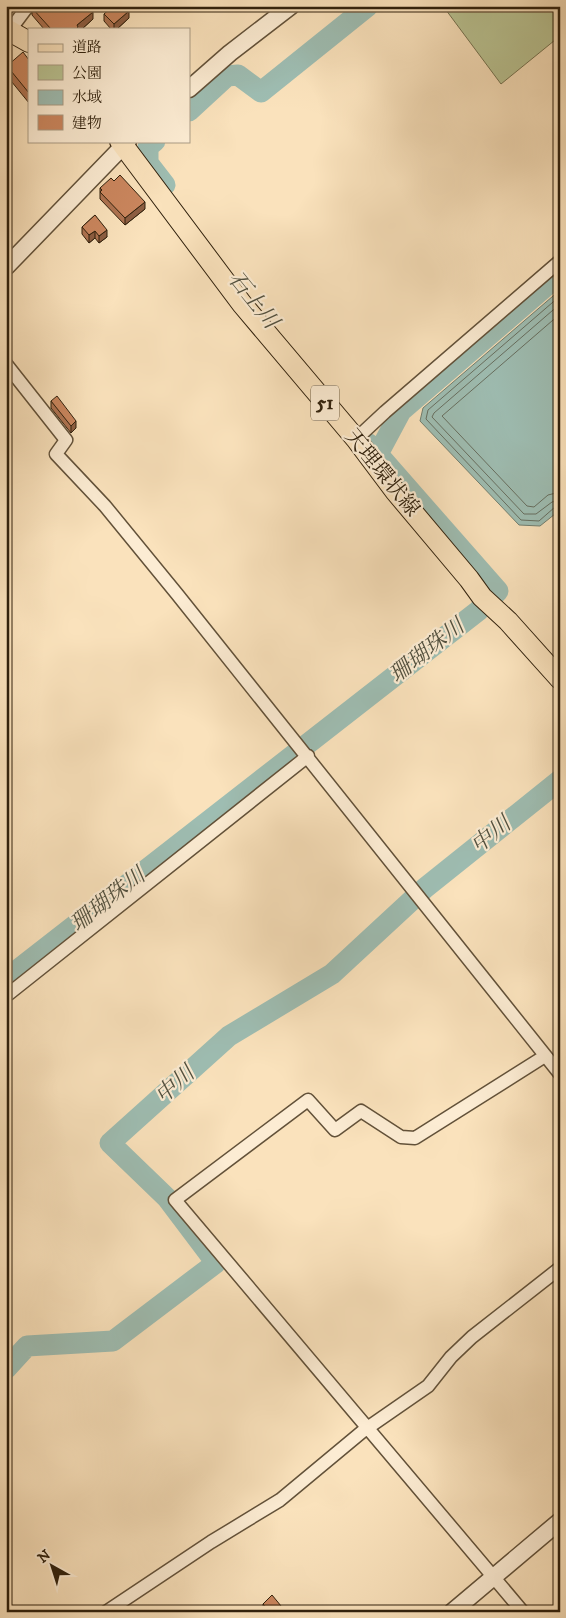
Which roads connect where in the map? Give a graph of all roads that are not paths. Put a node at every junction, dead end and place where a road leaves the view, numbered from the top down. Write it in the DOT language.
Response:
graph roads {
  1 [pos="28,6"];
  2 [pos="291,6"];
  3 [pos="8,29"];
  4 [pos="28,41"];
  5 [pos="190,88"];
  6 [pos="124,143"];
  7 [pos="560,261"];
  8 [pos="6,267"];
  9 [pos="6,364"];
  10 [pos="356,439"];
  11 [pos="560,679"];
  12 [pos="306,754"];
  13 [pos="6,996"];
  14 [pos="545,1056"];
  15 [pos="560,1074"];
  16 [pos="560,1268"];
  17 [pos="368,1429"];
  18 [pos="560,1521"];
  19 [pos="493,1578"];
  20 [pos="106,1612"];
  21 [pos="452,1612"];
  22 [pos="523,1612"];
  1 -- 3 [label="street"];
  2 -- 5 [label="street"];
  3 -- 4 [label="main road"];
  6 -- 8 [label="street"];
  6 -- 10 [label="main road, 天理環状線 / 51"];
  7 -- 10 [label="street"];
  9 -- 12 [label="street"];
  10 -- 11 [label="main road, 天理環状線 / 51"];
  12 -- 13 [label="street"];
  12 -- 14 [label="street"];
  14 -- 15 [label="street"];
  14 -- 17 [label="street"];
  16 -- 17 [label="street"];
  17 -- 19 [label="street"];
  17 -- 20 [label="street"];
  18 -- 19 [label="street"];
  19 -- 21 [label="street"];
  19 -- 22 [label="street"];
}
